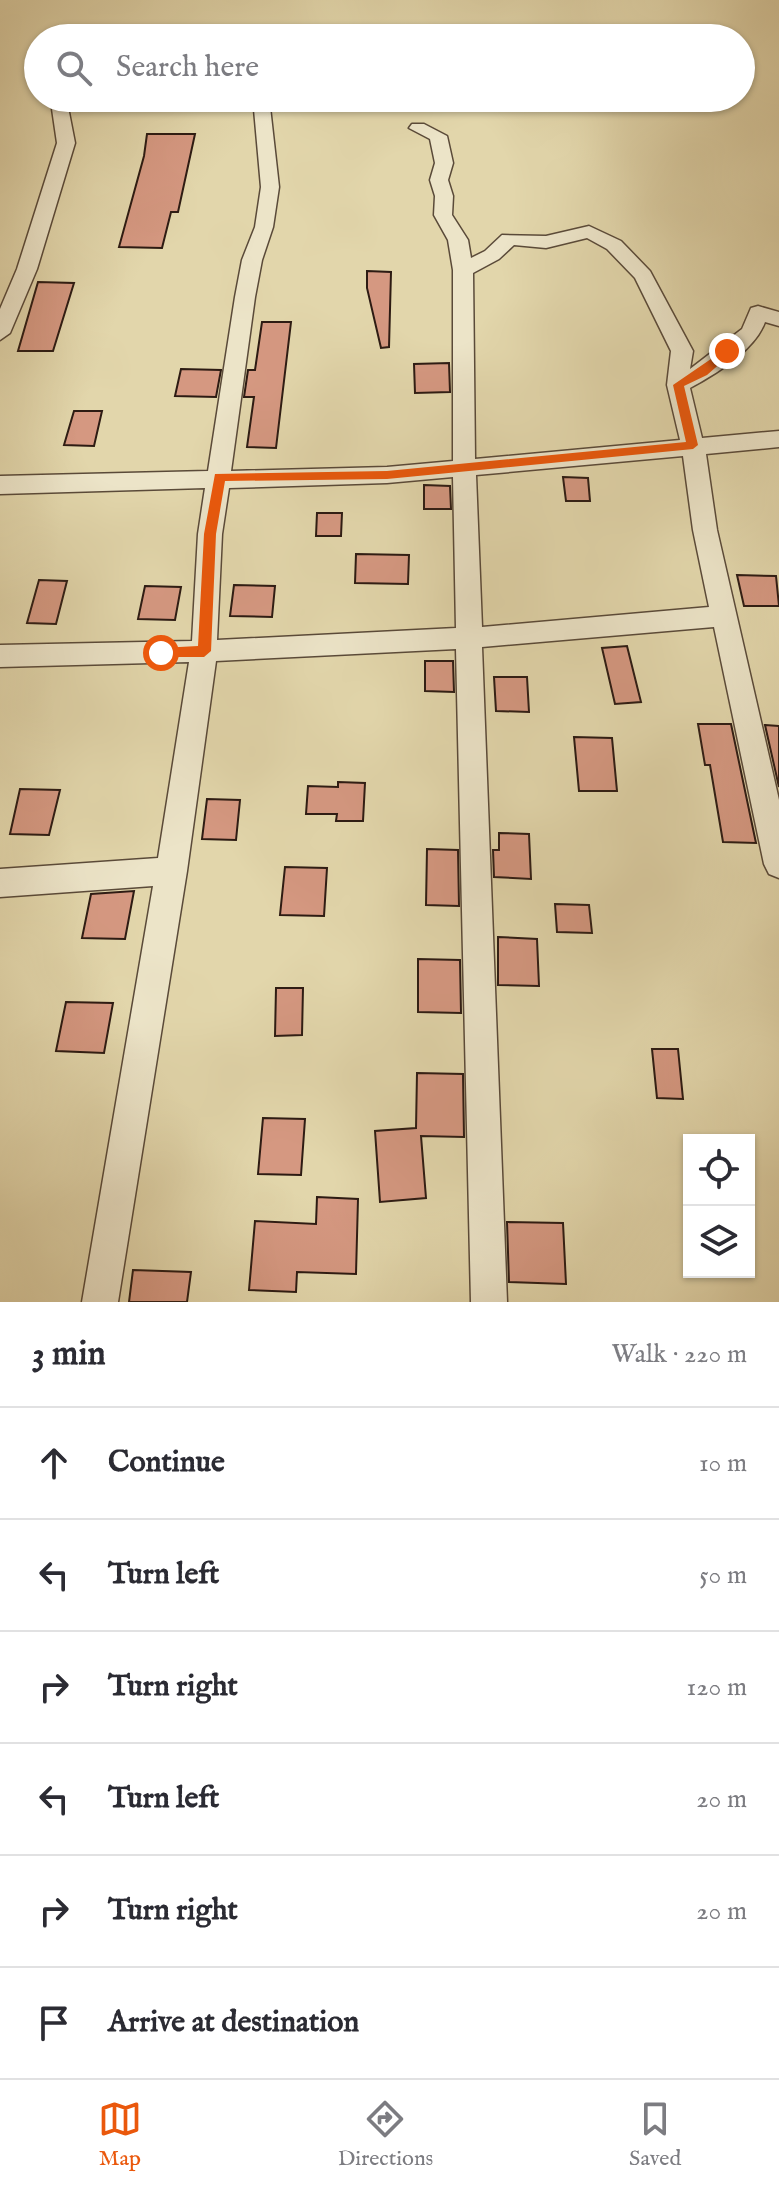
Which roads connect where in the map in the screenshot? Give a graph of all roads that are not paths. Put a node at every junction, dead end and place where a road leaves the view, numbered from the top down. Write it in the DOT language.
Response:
graph roads {
  1 [pos="61,112"];
  2 [pos="262,112"];
  3 [pos="418,128"];
  4 [pos="463,270"];
  5 [pos="779,319"];
  6 [pos="0,333"];
  7 [pos="678,385"];
  8 [pos="779,439"];
  9 [pos="693,445"];
  10 [pos="464,466"];
  11 [pos="219,477"];
  12 [pos="0,485"];
  13 [pos="724,616"];
  14 [pos="470,639"];
  15 [pos="204,651"];
  16 [pos="0,656"];
  17 [pos="779,864"];
  18 [pos="172,871"];
  19 [pos="0,883"];
  20 [pos="100,1302"];
  21 [pos="489,1302"];
  1 -- 6 [label="street"];
  2 -- 11 [label="street"];
  3 -- 4 [label="street"];
  4 -- 7 [label="street"];
  4 -- 10 [label="street"];
  5 -- 7 [label="street"];
  7 -- 9 [label="street"];
  8 -- 9 [label="street"];
  9 -- 10 [label="street"];
  9 -- 13 [label="street"];
  10 -- 11 [label="street"];
  10 -- 14 [label="street"];
  11 -- 12 [label="street"];
  11 -- 15 [label="street"];
  13 -- 14 [label="street"];
  13 -- 17 [label="street"];
  14 -- 15 [label="street"];
  14 -- 21 [label="street"];
  15 -- 16 [label="street"];
  15 -- 18 [label="street"];
  18 -- 19 [label="street"];
  18 -- 20 [label="street"];
}
